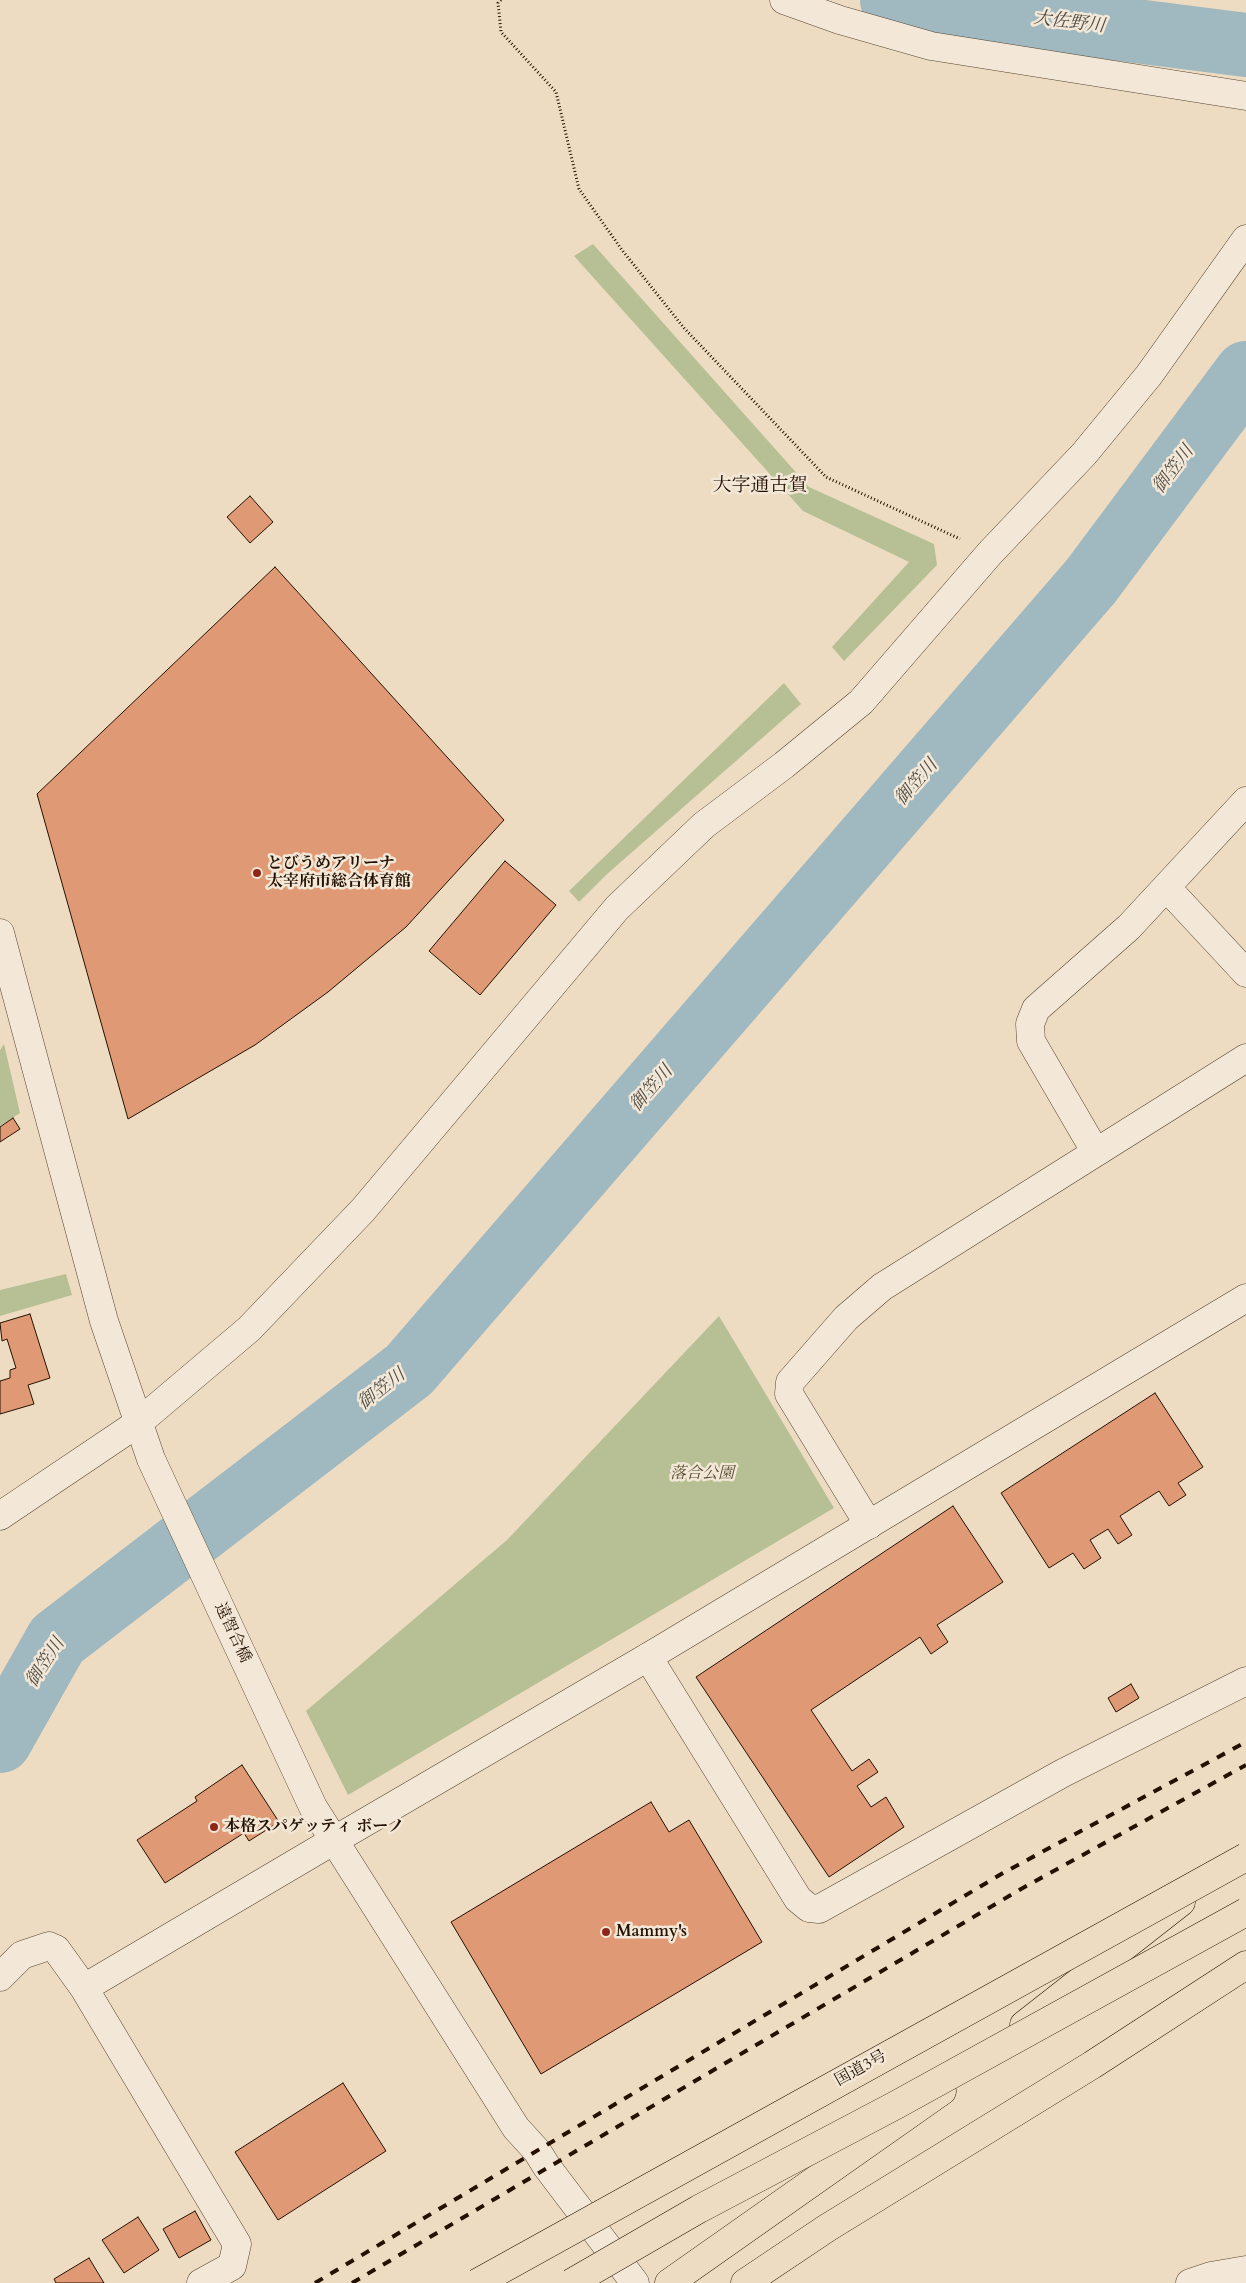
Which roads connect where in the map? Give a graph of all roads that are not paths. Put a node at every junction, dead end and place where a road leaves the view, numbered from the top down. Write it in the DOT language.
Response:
graph roads {
  1 [pos="784,0"];
  2 [pos="1246,96"];
  3 [pos="1246,239"];
  4 [pos="1246,801"];
  5 [pos="1167,888"];
  6 [pos="0,934"];
  7 [pos="1246,973"];
  8 [pos="1246,1058"];
  9 [pos="1095,1151"];
  10 [pos="1246,1298"];
  11 [pos="138,1423"];
  12 [pos="0,1516"];
  13 [pos="870,1525"];
  14 [pos="648,1657"];
  15 [pos="1246,1680"];
  16 [pos="333,1841"];
  17 [pos="1246,1850"];
  18 [pos="1246,1857"];
  19 [pos="1246,1912"];
  20 [pos="1246,1964"];
  21 [pos="0,1977"];
  22 [pos="84,1988"];
  23 [pos="1246,2270"];
  24 [pos="201,2283"];
  25 [pos="477,2283"];
  26 [pos="571,2283"];
  27 [pos="636,2283"];
  28 [pos="669,2283"];
  29 [pos="745,2283"];
  30 [pos="1190,2283"];
  1 -- 2 [label="street"];
  3 -- 11 [label="street"];
  4 -- 5 [label="street"];
  5 -- 7 [label="street"];
  5 -- 9 [label="street"];
  6 -- 11 [label="street, 遠智合橋"];
  8 -- 9 [label="street"];
  9 -- 13 [label="street"];
  10 -- 13 [label="street"];
  11 -- 12 [label="street"];
  11 -- 16 [label="street, 遠智合橋"];
  13 -- 14 [label="street"];
  14 -- 15 [label="street"];
  14 -- 16 [label="street"];
  16 -- 22 [label="street"];
  16 -- 27 [label="street, 遠智合橋"];
  17 -- 28 [label="highway"];
  18 -- 25 [label="highway, 国道3号, bridge"];
  19 -- 26 [label="highway, bridge"];
  20 -- 29 [label="highway"];
  21 -- 22 [label="street"];
  22 -- 24 [label="street"];
  23 -- 30 [label="street"];
}
